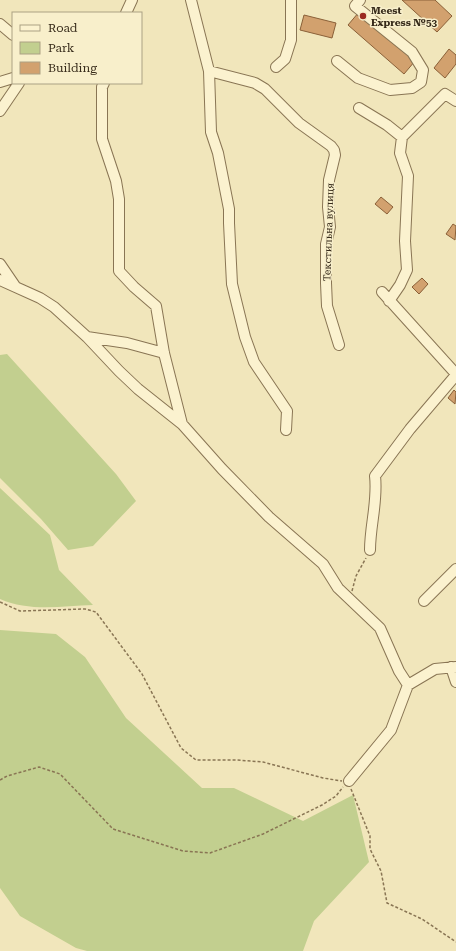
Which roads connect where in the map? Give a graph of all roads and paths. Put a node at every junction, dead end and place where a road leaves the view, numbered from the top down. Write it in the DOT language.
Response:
graph roads {
  1 [pos="132,0"];
  2 [pos="191,0"];
  3 [pos="291,0"];
  4 [pos="360,0"];
  5 [pos="126,12"];
  6 [pos="0,24"];
  7 [pos="12,34"];
  8 [pos="338,61"];
  9 [pos="276,67"];
  10 [pos="209,71"];
  11 [pos="18,84"];
  12 [pos="104,84"];
  13 [pos="456,101"];
  14 [pos="359,108"];
  15 [pos="0,112"];
  16 [pos="402,137"];
  17 [pos="0,264"];
  18 [pos="0,280"];
  19 [pos="15,286"];
  20 [pos="382,292"];
  21 [pos="390,301"];
  22 [pos="87,337"];
  23 [pos="338,345"];
  24 [pos="164,353"];
  25 [pos="456,374"];
  26 [pos="182,424"];
  27 [pos="286,430"];
  28 [pos="370,550"];
  29 [pos="456,569"];
  30 [pos="352,601"];
  31 [pos="424,601"];
  32 [pos="0,602"];
  33 [pos="453,667"];
  34 [pos="456,682"];
  35 [pos="408,685"];
  36 [pos="0,780"];
  37 [pos="349,781"];
  38 [pos="456,942"];
  1 -- 5 [label="street"];
  2 -- 10 [label="street"];
  3 -- 9 [label="street"];
  4 -- 8 [label="street"];
  6 -- 7 [label="street"];
  10 -- 23 [label="street, Текстильна вулиця"];
  10 -- 27 [label="street"];
  11 -- 15 [label="street"];
  12 -- 24 [label="street"];
  13 -- 16 [label="street"];
  14 -- 16 [label="street"];
  16 -- 21 [label="street"];
  17 -- 19 [label="street"];
  18 -- 19 [label="street"];
  19 -- 22 [label="street"];
  20 -- 21 [label="street"];
  21 -- 25 [label="street"];
  22 -- 24 [label="street"];
  22 -- 26 [label="street"];
  24 -- 26 [label="street"];
  25 -- 28 [label="street"];
  26 -- 30 [label="street"];
  28 -- 30 [label="path"];
  29 -- 31 [label="street"];
  30 -- 35 [label="street"];
  32 -- 37 [label="path"];
  33 -- 34 [label="street"];
  33 -- 35 [label="street"];
  35 -- 37 [label="street"];
  36 -- 37 [label="path"];
  37 -- 38 [label="path"];
}
